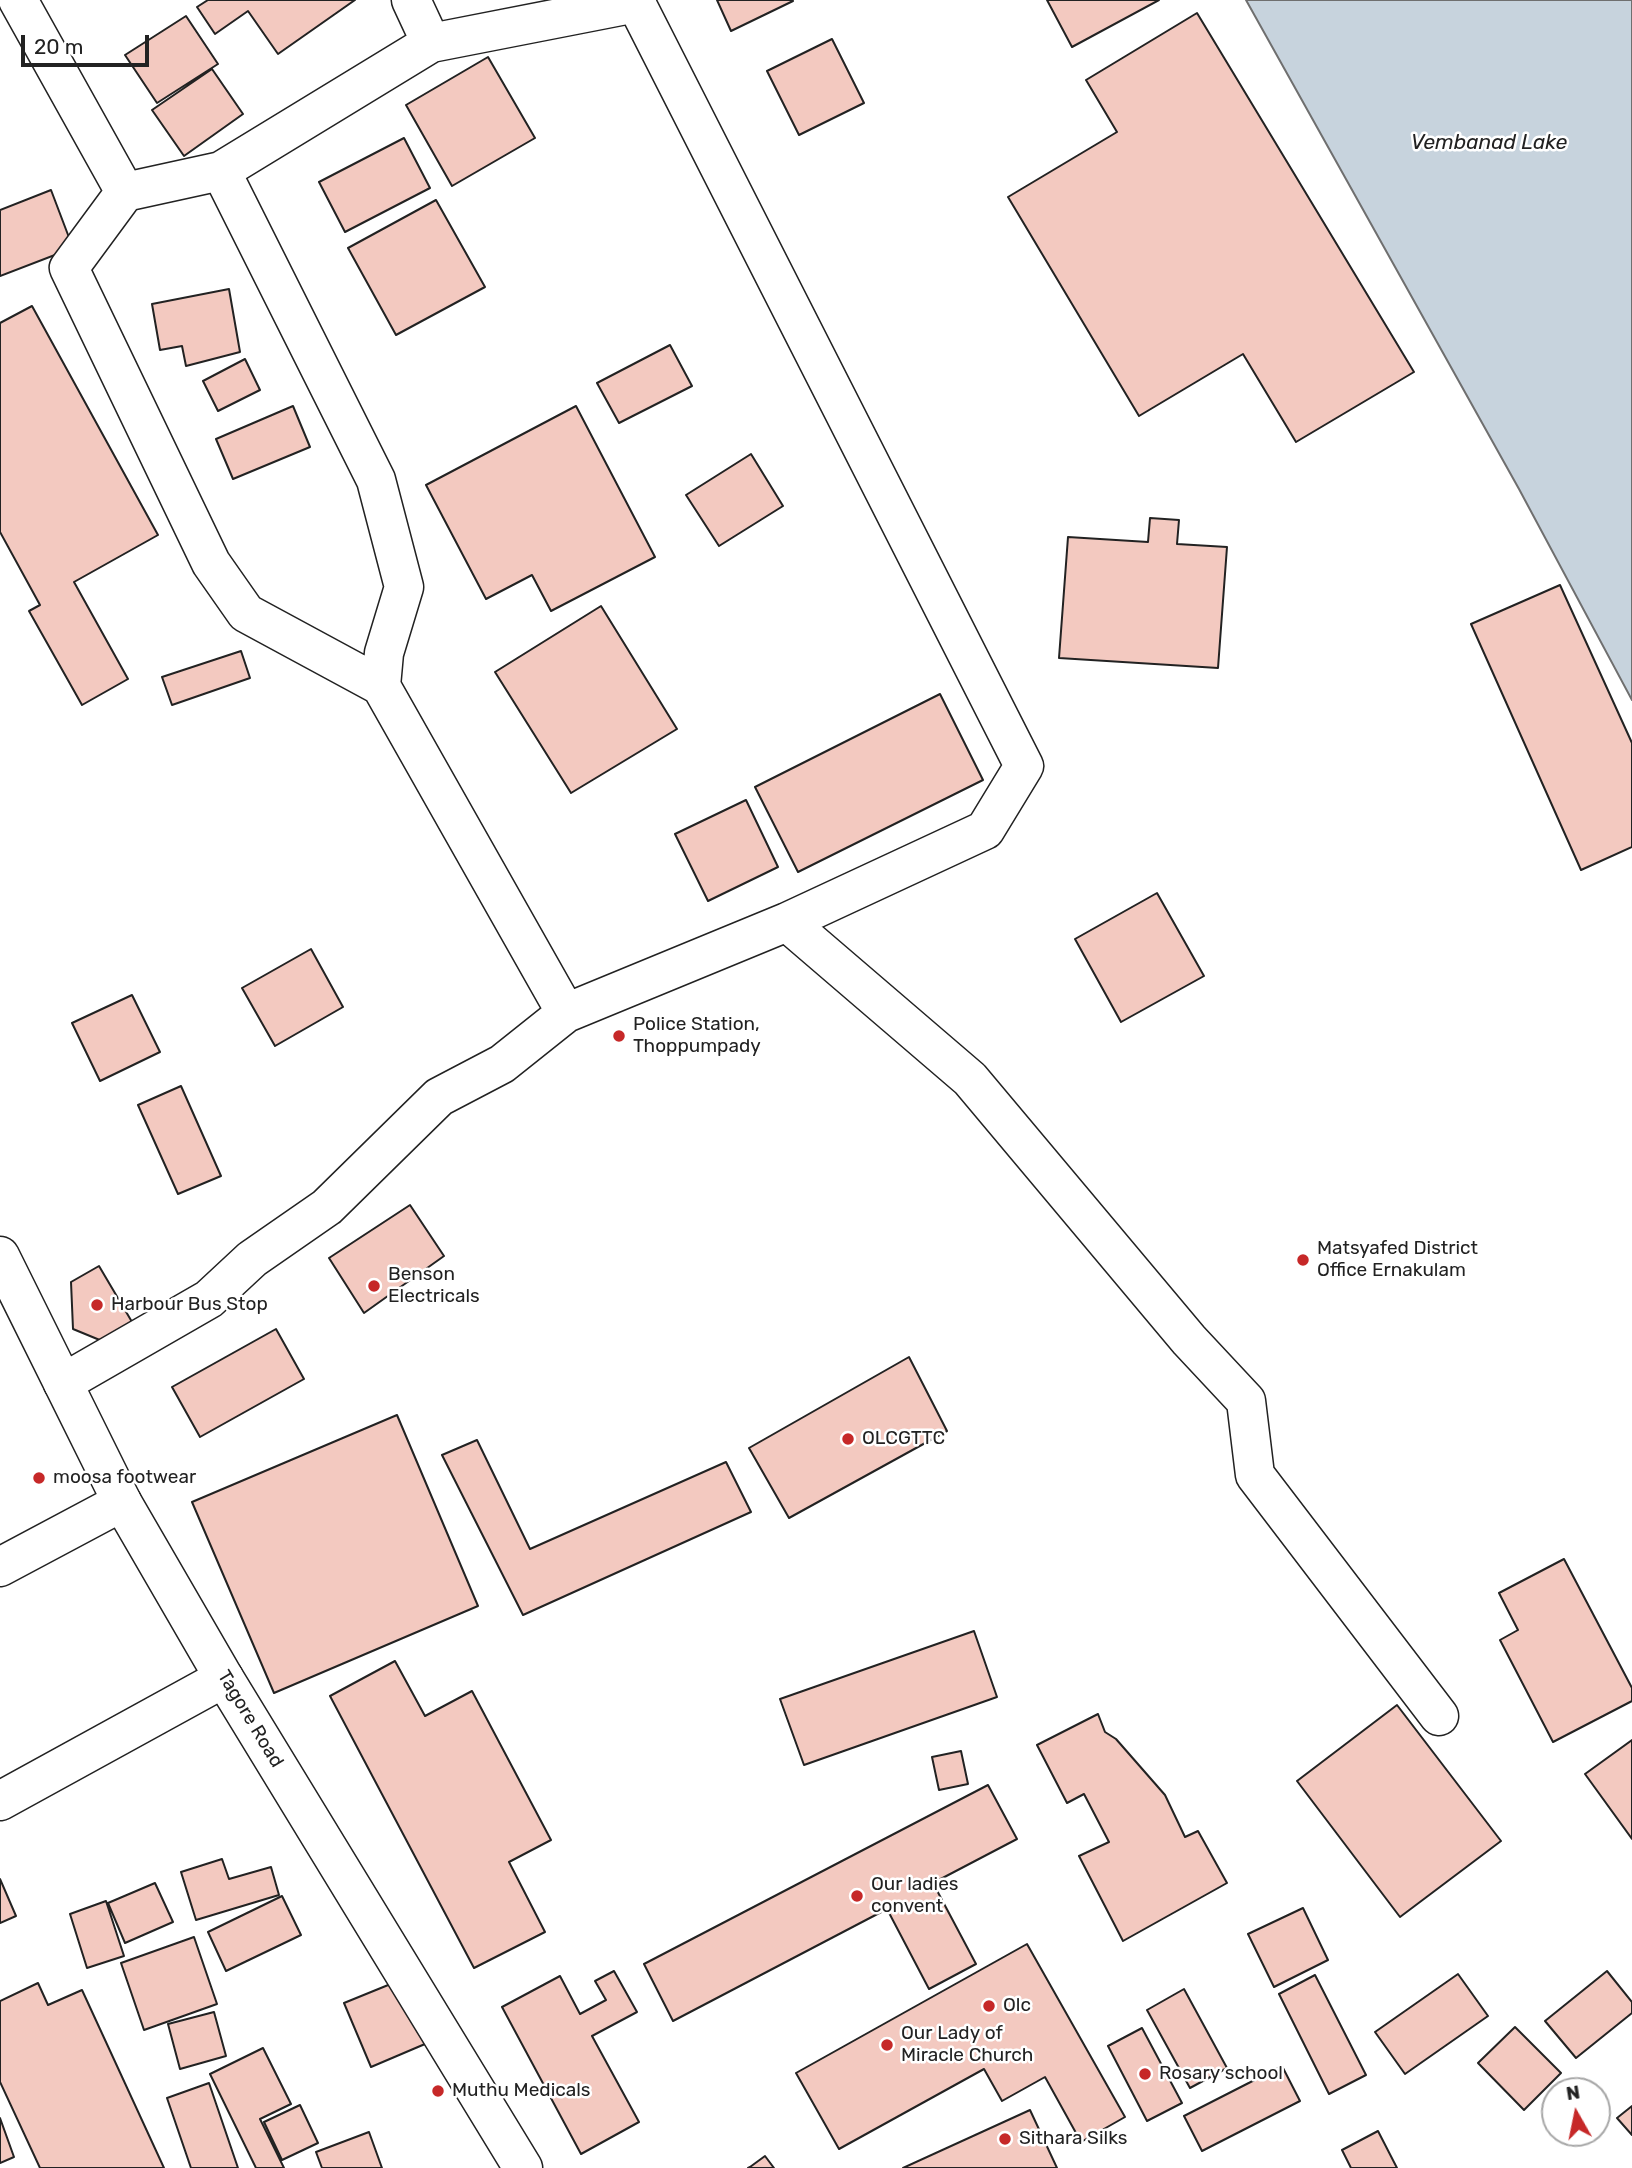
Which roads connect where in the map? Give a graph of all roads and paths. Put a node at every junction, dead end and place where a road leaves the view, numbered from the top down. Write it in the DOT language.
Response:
graph roads {
  1 [pos="18,0"];
  2 [pos="411,0"];
  3 [pos="430,43"];
  4 [pos="221,171"];
  5 [pos="125,192"];
  6 [pos="381,686"];
  7 [pos="787,922"];
  8 [pos="566,1013"];
  9 [pos="0,1256"];
  10 [pos="63,1383"];
  11 [pos="122,1502"];
  12 [pos="0,1567"];
  13 [pos="224,1678"];
  14 [pos="1440,1716"];
  15 [pos="0,1801"];
  16 [pos="523,2168"];
  1 -- 5 [label="street"];
  2 -- 3 [label="street"];
  3 -- 4 [label="street"];
  3 -- 7 [label="street"];
  4 -- 5 [label="street"];
  4 -- 6 [label="street"];
  5 -- 6 [label="street"];
  6 -- 8 [label="street"];
  7 -- 8 [label="street"];
  7 -- 14 [label="street"];
  8 -- 10 [label="street"];
  9 -- 10 [label="street, Tagore Road"];
  10 -- 11 [label="street, Tagore Road"];
  11 -- 12 [label="street"];
  11 -- 13 [label="street, Tagore Road"];
  13 -- 15 [label="street"];
  13 -- 16 [label="street, Tagore Road"];
}
